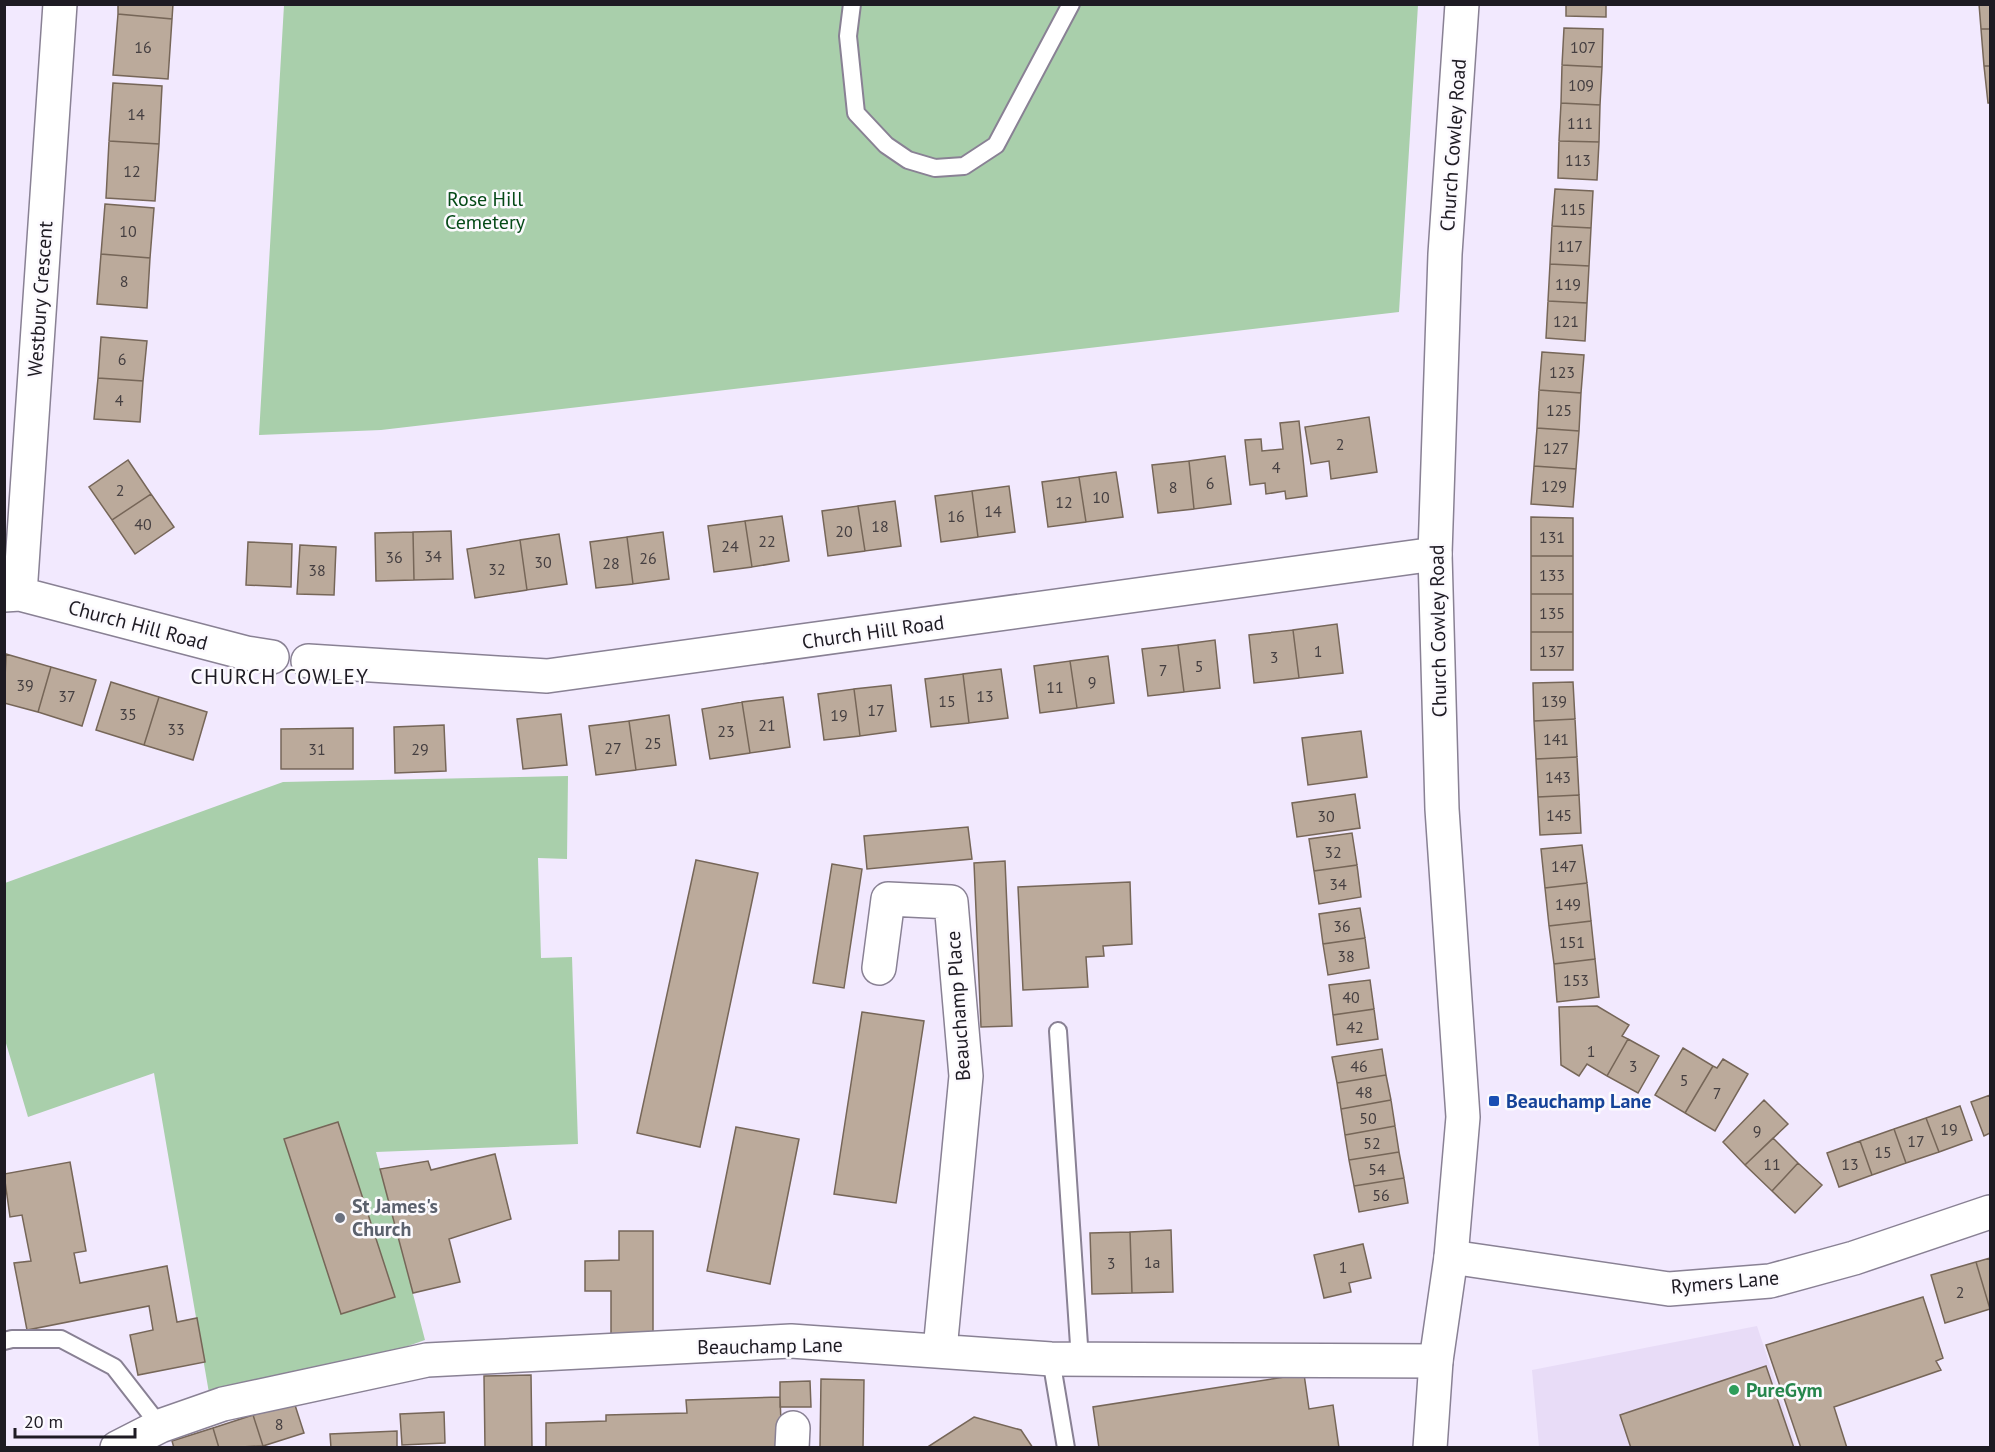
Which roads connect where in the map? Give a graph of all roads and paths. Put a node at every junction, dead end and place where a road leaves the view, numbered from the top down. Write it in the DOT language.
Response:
graph roads {
  1 [pos="60,4"];
  2 [pos="852,4"];
  3 [pos="1071,4"];
  4 [pos="1462,4"];
  5 [pos="1435,554"];
  6 [pos="12,594"];
  7 [pos="272,657"];
  8 [pos="308,661"];
  9 [pos="879,968"];
  10 [pos="1058,1030"];
  11 [pos="1990,1212"];
  12 [pos="1451,1257"];
  13 [pos="4,1341"];
  14 [pos="940,1350"];
  15 [pos="1066,1360"];
  16 [pos="1436,1361"];
  17 [pos="160,1426"];
  18 [pos="117,1448"];
  19 [pos="1066,1448"];
  20 [pos="1430,1448"];
  1 -- 6 [label="street, Westbury Crescent"];
  2 -- 3 [label="lane"];
  4 -- 5 [label="street, Church Cowley Road"];
  5 -- 8 [label="street, Church Hill Road"];
  5 -- 12 [label="street, Church Cowley Road"];
  6 -- 7 [label="street, Church Hill Road"];
  9 -- 14 [label="street, Beauchamp Place"];
  10 -- 15 [label="lane"];
  11 -- 12 [label="street, Rymers Lane"];
  12 -- 16 [label="street, Church Cowley Road"];
  13 -- 17 [label="lane"];
  14 -- 15 [label="street, Beauchamp Lane"];
  14 -- 17 [label="street, Beauchamp Lane"];
  15 -- 16 [label="street, Beauchamp Lane"];
  15 -- 19 [label="lane"];
  16 -- 20 [label="street, Church Cowley Road"];
  17 -- 18 [label="street, Beauchamp Lane"];
}
